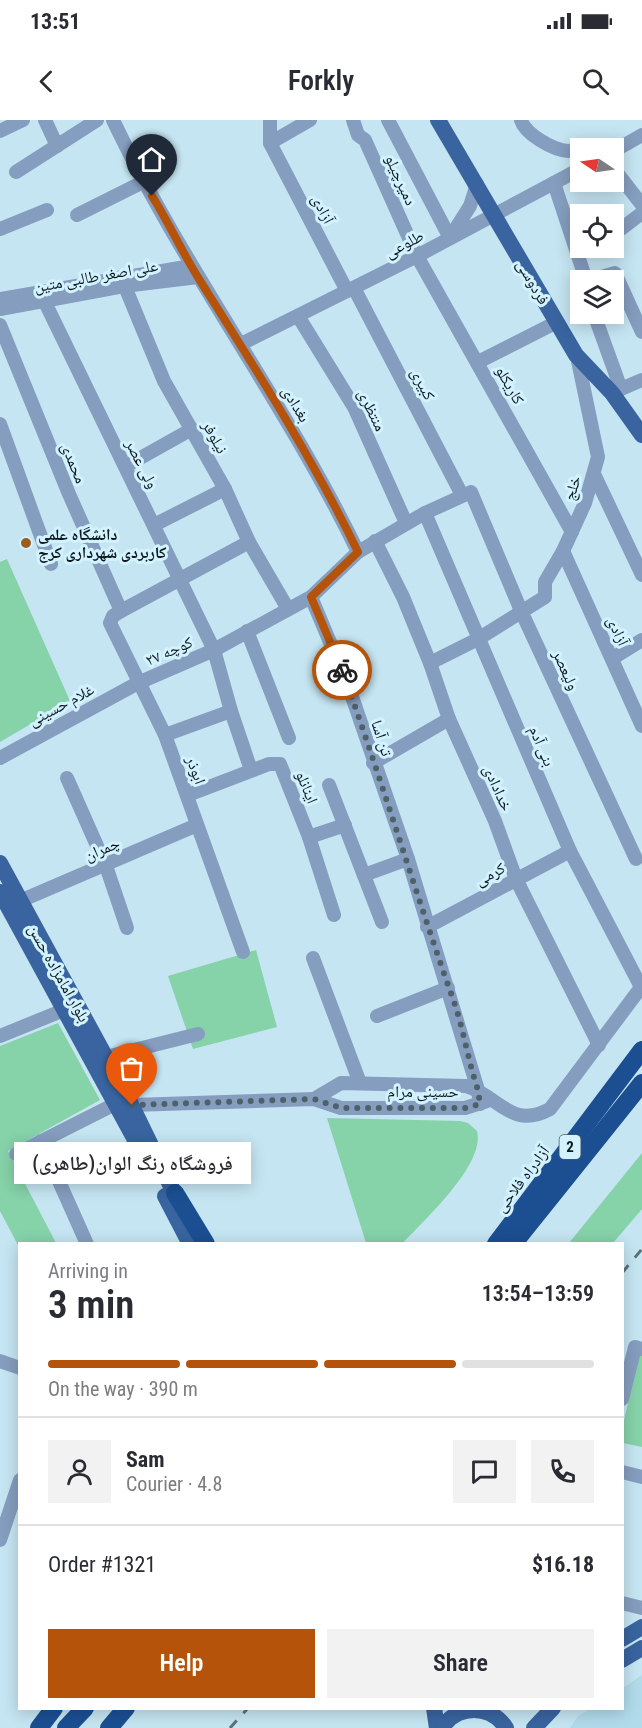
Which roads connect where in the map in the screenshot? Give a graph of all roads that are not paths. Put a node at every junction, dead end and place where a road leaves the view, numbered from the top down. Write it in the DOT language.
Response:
graph roads {
  1 [pos="23,120"];
  2 [pos="45,120"];
  3 [pos="113,120"];
  4 [pos="270,120"];
  5 [pos="310,120"];
  6 [pos="353,120"];
  7 [pos="388,120"];
  8 [pos="438,120"];
  9 [pos="521,120"];
  10 [pos="93,121"];
  11 [pos="0,131"];
  12 [pos="642,135"];
  13 [pos="270,143"];
  14 [pos="624,145"];
  15 [pos="57,146"];
  16 [pos="570,151"];
  17 [pos="16,172"];
  18 [pos="570,174"];
  19 [pos="142,182"];
  20 [pos="624,182"];
  21 [pos="554,183"];
  22 [pos="477,184"];
  23 [pos="642,205"];
  24 [pos="47,210"];
  25 [pos="494,213"];
  26 [pos="642,213"];
  27 [pos="77,215"];
  28 [pos="624,227"];
  29 [pos="0,229"];
  30 [pos="450,238"];
  31 [pos="417,256"];
  32 [pos="583,270"];
  33 [pos="194,271"];
  34 [pos="123,281"];
  35 [pos="351,290"];
  36 [pos="624,293"];
  37 [pos="42,297"];
  38 [pos="0,299"];
  39 [pos="0,309"];
  40 [pos="298,316"];
  41 [pos="556,322"];
  42 [pos="597,324"];
  43 [pos="0,325"];
  44 [pos="642,332"];
  45 [pos="241,344"];
  46 [pos="576,355"];
  47 [pos="478,362"];
  48 [pos="642,380"];
  49 [pos="616,391"];
  50 [pos="0,424"];
  51 [pos="192,429"];
  52 [pos="642,435"];
  53 [pos="126,466"];
  54 [pos="594,474"];
  55 [pos="225,489"];
  56 [pos="467,493"];
  57 [pos="425,513"];
  58 [pos="406,524"];
  59 [pos="154,525"];
  60 [pos="572,532"];
  61 [pos="375,541"];
  62 [pos="249,542"];
  63 [pos="563,551"];
  64 [pos="358,552"];
  65 [pos="51,564"];
  66 [pos="642,575"];
  67 [pos="180,578"];
  68 [pos="311,597"];
  69 [pos="288,609"];
  70 [pos="121,611"];
  71 [pos="522,613"];
  72 [pos="247,631"];
  73 [pos="478,639"];
  74 [pos="642,640"];
  75 [pos="214,650"];
  76 [pos="613,658"];
  77 [pos="430,663"];
  78 [pos="138,683"];
  79 [pos="231,711"];
  80 [pos="449,719"];
  81 [pos="642,726"];
  82 [pos="165,735"];
  83 [pos="289,738"];
  84 [pos="0,758"];
  85 [pos="373,763"];
  86 [pos="251,770"];
  87 [pos="67,778"];
  88 [pos="330,785"];
  89 [pos="188,795"];
  90 [pos="197,825"];
  91 [pos="345,825"];
  92 [pos="309,837"];
  93 [pos="570,851"];
  94 [pos="408,859"];
  95 [pos="636,860"];
  96 [pos="0,863"];
  97 [pos="106,866"];
  98 [pos="364,875"];
  99 [pos="516,879"];
  100 [pos="6,900"];
  101 [pos="334,915"];
  102 [pos="382,922"];
  103 [pos="427,927"];
  104 [pos="127,928"];
  105 [pos="243,952"];
  106 [pos="313,958"];
  107 [pos="642,986"];
  108 [pos="448,988"];
  109 [pos="64,1010"];
  110 [pos="376,1016"];
  111 [pos="198,1034"];
  112 [pos="0,1036"];
  113 [pos="599,1045"];
  114 [pos="642,1050"];
  115 [pos="106,1057"];
  116 [pos="360,1083"];
  117 [pos="476,1083"];
  118 [pos="642,1083"];
  119 [pos="314,1099"];
  120 [pos="485,1102"];
  121 [pos="124,1104"];
  122 [pos="41,1141"];
  123 [pos="16,1154"];
  124 [pos="174,1202"];
  125 [pos="524,1209"];
  126 [pos="86,1242"];
  127 [pos="181,1242"];
  128 [pos="189,1242"];
  129 [pos="198,1242"];
  130 [pos="204,1242"];
  131 [pos="486,1242"];
  132 [pos="498,1242"];
  133 [pos="515,1242"];
  134 [pos="638,1348"];
  135 [pos="0,1361"];
  136 [pos="18,1367"];
  137 [pos="624,1393"];
  138 [pos="624,1472"];
  139 [pos="642,1477"];
  140 [pos="18,1486"];
  141 [pos="0,1540"];
  142 [pos="624,1604"];
  143 [pos="642,1608"];
  144 [pos="642,1627"];
  145 [pos="624,1638"];
  146 [pos="642,1648"];
  147 [pos="624,1659"];
  148 [pos="52,1710"];
  149 [pos="83,1710"];
  150 [pos="124,1710"];
  151 [pos="434,1710"];
  152 [pos="473,1710"];
  153 [pos="484,1710"];
  154 [pos="551,1710"];
  155 [pos="39,1728"];
  156 [pos="66,1728"];
  157 [pos="109,1728"];
  158 [pos="437,1728"];
  159 [pos="442,1728"];
  160 [pos="506,1728"];
  161 [pos="534,1728"];
  1 -- 11 [label="street"];
  2 -- 15 [label="street"];
  3 -- 19 [label="street"];
  4 -- 13 [label="street"];
  5 -- 13 [label="street"];
  6 -- 31 [label="street, دمیرچیلو"];
  7 -- 30 [label="street"];
  8 -- 22 [label="main road, فردوسی"];
  9 -- 16 [label="street"];
  10 -- 15 [label="street"];
  12 -- 14 [label="street"];
  13 -- 35 [label="street, آزادی"];
  15 -- 17 [label="street"];
  18 -- 21 [label="street, طلوعی"];
  19 -- 27 [label="street"];
  19 -- 33 [label="street"];
  20 -- 23 [label="street"];
  21 -- 25 [label="street, طلوعی"];
  21 -- 32 [label="street"];
  22 -- 25 [label="main road, فردوسی"];
  22 -- 30 [label="street"];
  24 -- 29 [label="street"];
  25 -- 30 [label="street, طلوعی"];
  25 -- 41 [label="main road, فردوسی"];
  26 -- 28 [label="street"];
  30 -- 31 [label="street, طلوعی"];
  31 -- 35 [label="street, طلوعی"];
  31 -- 47 [label="street, کاریکلو"];
  33 -- 34 [label="street, علی اصغر طالبی متین"];
  33 -- 45 [label="street, بغدادی"];
  34 -- 37 [label="street, علی اصغر طالبی متین"];
  34 -- 51 [label="street, نیلوفر"];
  35 -- 40 [label="street, طلوعی"];
  35 -- 56 [label="street, کبیری"];
  36 -- 44 [label="street"];
  37 -- 38 [label="street, علی اصغر طالبی متین"];
  37 -- 39 [label="street, علی اصغر طالبی متین"];
  37 -- 53 [label="street, ولی عصر"];
  40 -- 45 [label="street, طلوعی"];
  40 -- 58 [label="street, منتظری"];
  41 -- 46 [label="main road, فردوسی"];
  41 -- 47 [label="street"];
  42 -- 49 [label="street"];
  43 -- 70 [label="street, محمدی"];
  45 -- 64 [label="street, بغدادی"];
  46 -- 49 [label="main road, فردوسی"];
  46 -- 54 [label="street, خلج"];
  47 -- 60 [label="street, کاریکلو"];
  48 -- 49 [label="street"];
  49 -- 52 [label="main road, فردوسی"];
  50 -- 65 [label="street"];
  51 -- 53 [label="street"];
  51 -- 55 [label="street, نیلوفر"];
  53 -- 59 [label="street, ولی عصر"];
  54 -- 60 [label="street, خلج"];
  54 -- 66 [label="street"];
  55 -- 59 [label="street"];
  55 -- 62 [label="street, نیلوفر"];
  56 -- 57 [label="street"];
  56 -- 71 [label="street, ولیعصر"];
  57 -- 58 [label="street"];
  57 -- 73 [label="street, بنی آدم"];
  58 -- 61 [label="street"];
  59 -- 67 [label="street, ولی عصر"];
  60 -- 63 [label="street, خلج"];
  61 -- 64 [label="street"];
  61 -- 77 [label="street, خدادادی"];
  62 -- 67 [label="street"];
  62 -- 69 [label="street, نیلوفر"];
  63 -- 71 [label="street, خلج"];
  63 -- 76 [label="street, آزادی"];
  64 -- 68 [label="street"];
  67 -- 70 [label="street"];
  67 -- 75 [label="street, ولی عصر"];
  68 -- 69 [label="street, کوچه ۲۷"];
  68 -- 85 [label="street, تن آسا"];
  69 -- 72 [label="street, کوچه ۲۷"];
  70 -- 78 [label="street, ابوذر"];
  71 -- 73 [label="street"];
  71 -- 95 [label="street, ولیعصر"];
  72 -- 75 [label="street, کوچه ۲۷"];
  72 -- 83 [label="street"];
  73 -- 77 [label="street"];
  73 -- 93 [label="street, بنی آدم"];
  74 -- 76 [label="street"];
  75 -- 78 [label="street, کوچه ۲۷"];
  75 -- 79 [label="street, ولی عصر"];
  76 -- 81 [label="street, آزادی"];
  77 -- 80 [label="street, خدادادی"];
  78 -- 82 [label="street, ابوذر"];
  78 -- 84 [label="street, غلام حسینی"];
  79 -- 82 [label="street"];
  79 -- 86 [label="street, ولی عصر"];
  80 -- 85 [label="street"];
  80 -- 99 [label="street, خدادادی"];
  82 -- 89 [label="street, ابوذر"];
  85 -- 94 [label="street, تن آسا"];
  86 -- 89 [label="street, اینانلو"];
  86 -- 92 [label="street, اینانلو"];
  87 -- 97 [label="street"];
  88 -- 91 [label="street"];
  89 -- 90 [label="street, ابوذر"];
  90 -- 97 [label="street, چمران"];
  90 -- 105 [label="street, ابوذر"];
  91 -- 92 [label="street"];
  91 -- 98 [label="street"];
  92 -- 101 [label="street, اینانلو"];
  93 -- 99 [label="street, کرمی"];
  93 -- 107 [label="street, بنی آدم"];
  94 -- 98 [label="street"];
  94 -- 103 [label="street, تن آسا"];
  96 -- 100 [label="main road, بلوار امامزاده حسن"];
  97 -- 100 [label="street, چمران"];
  97 -- 104 [label="street"];
  98 -- 102 [label="street"];
  99 -- 103 [label="street, کرمی"];
  99 -- 113 [label="street, خدادادی"];
  100 -- 109 [label="main road, بلوار امامزاده حسن"];
  100 -- 115 [label="main road, بلوار امامزاده حسن"];
  103 -- 108 [label="street, تن آسا"];
  106 -- 116 [label="street"];
  107 -- 113 [label="street"];
  108 -- 110 [label="street"];
  108 -- 117 [label="street, تن آسا"];
  109 -- 112 [label="street"];
  109 -- 121 [label="main road, بلوار امامزاده حسن"];
  111 -- 115 [label="street"];
  113 -- 120 [label="street"];
  114 -- 125 [label="highway, آزادراه فلاحی / 2"];
  115 -- 121 [label="main road, بلوار امامزاده حسن"];
  116 -- 117 [label="street, حسینی مرام"];
  116 -- 119 [label="street, حسینی مرام"];
  117 -- 120 [label="street, حسینی مرام"];
  118 -- 133 [label="highway, آزادراه فلاحی / 2"];
  119 -- 120 [label="street, حسینی مرام"];
  119 -- 121 [label="street, حسینی مرام"];
  121 -- 122 [label="street"];
  121 -- 124 [label="main road, بلوار امامزاده حسن"];
  122 -- 123 [label="street"];
  122 -- 126 [label="street"];
  124 -- 127 [label="main road"];
  124 -- 128 [label="main road, بلوار امامزاده حسن"];
  124 -- 129 [label="main road, بلوار امامزاده حسن"];
  124 -- 130 [label="highway"];
  125 -- 131 [label="highway"];
  125 -- 132 [label="highway, آزادراه فلاحی / 2"];
  134 -- 137 [label="street"];
  135 -- 136 [label="street"];
  138 -- 139 [label="street"];
  140 -- 141 [label="street"];
  142 -- 143 [label="street"];
  144 -- 145 [label="main road"];
  146 -- 147 [label="main road"];
  148 -- 155 [label="highway"];
  149 -- 156 [label="highway"];
  150 -- 157 [label="highway"];
  151 -- 158 [label="main road"];
  152 -- 159 [label="main road"];
  153 -- 160 [label="main road"];
  154 -- 161 [label="main road"];
}
